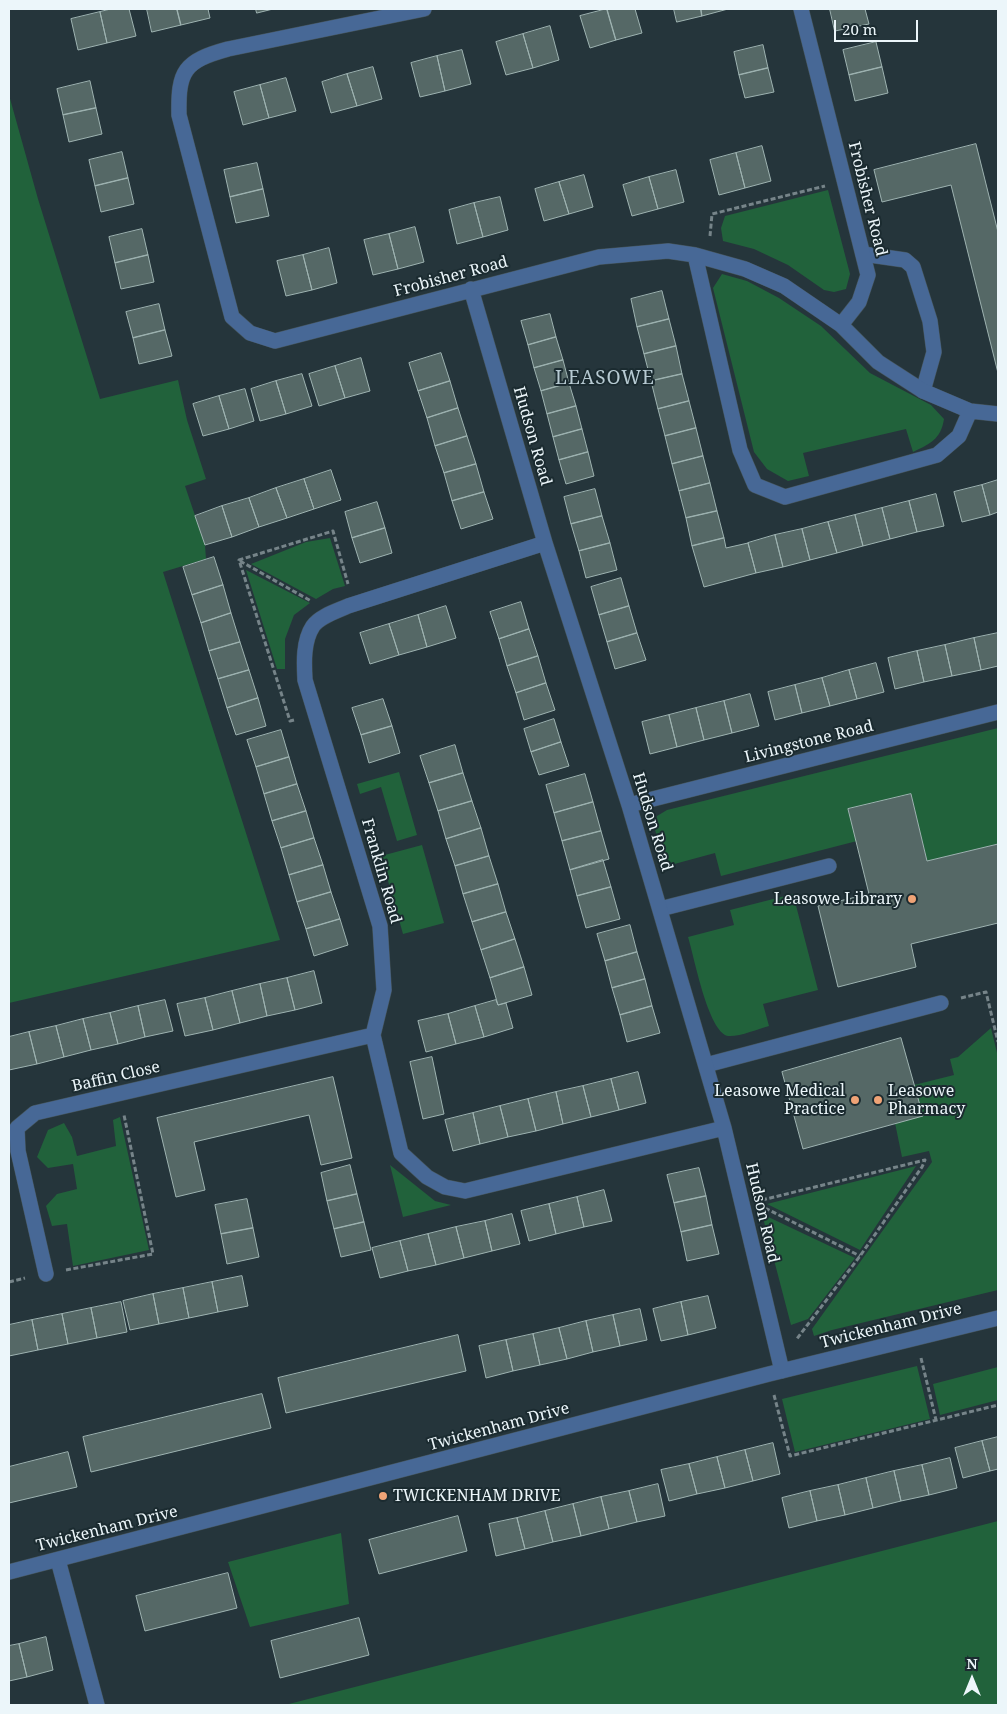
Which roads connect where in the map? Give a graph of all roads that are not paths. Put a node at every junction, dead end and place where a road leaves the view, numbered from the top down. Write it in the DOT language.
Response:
graph roads {
  1 [pos="424,9"];
  2 [pos="802,9"];
  3 [pos="863,254"];
  4 [pos="701,257"];
  5 [pos="471,289"];
  6 [pos="841,325"];
  7 [pos="923,391"];
  8 [pos="970,411"];
  9 [pos="998,414"];
  10 [pos="545,543"];
  11 [pos="998,712"];
  12 [pos="629,805"];
  13 [pos="829,866"];
  14 [pos="660,909"];
  15 [pos="942,1003"];
  16 [pos="373,1035"];
  17 [pos="706,1065"];
  18 [pos="724,1128"];
  19 [pos="46,1274"];
  20 [pos="998,1318"];
  21 [pos="777,1369"];
  22 [pos="58,1560"];
  23 [pos="9,1572"];
  24 [pos="97,1705"];
  1 -- 5 [label="street, Frobisher Road"];
  2 -- 3 [label="street, Frobisher Road"];
  3 -- 6 [label="street, Frobisher Road"];
  3 -- 7 [label="street"];
  4 -- 5 [label="street, Frobisher Road"];
  4 -- 6 [label="street, Frobisher Road"];
  4 -- 8 [label="street"];
  5 -- 10 [label="street, Hudson Road"];
  6 -- 7 [label="street"];
  7 -- 8 [label="street"];
  8 -- 9 [label="street"];
  10 -- 12 [label="street, Hudson Road"];
  10 -- 16 [label="street, Franklin Road"];
  11 -- 12 [label="street, Livingstone Road"];
  12 -- 14 [label="street, Hudson Road"];
  13 -- 14 [label="street"];
  14 -- 17 [label="street, Hudson Road"];
  15 -- 17 [label="street"];
  16 -- 18 [label="street, Franklin Road"];
  16 -- 19 [label="street, Baffin Close"];
  17 -- 18 [label="street, Hudson Road"];
  18 -- 21 [label="street, Hudson Road"];
  20 -- 21 [label="street, Twickenham Drive"];
  21 -- 22 [label="street, Twickenham Drive"];
  22 -- 23 [label="street, Twickenham Drive"];
  22 -- 24 [label="street"];
}
